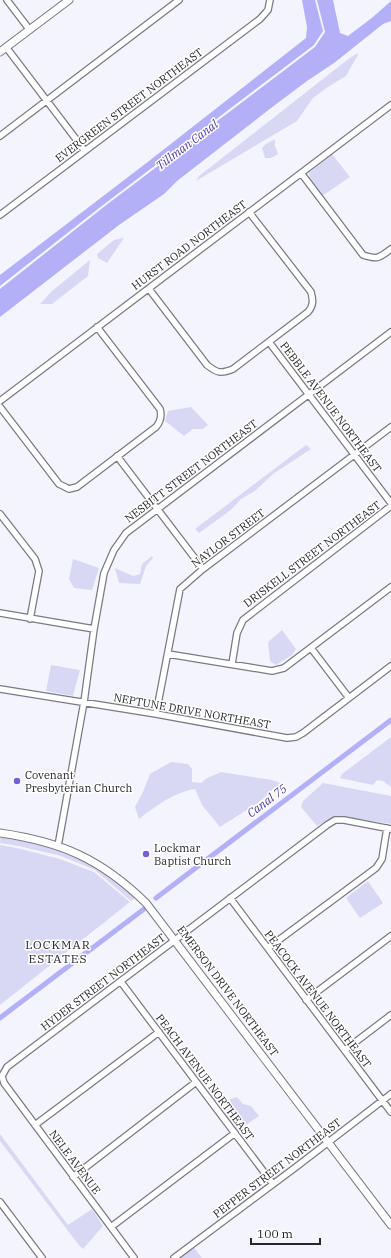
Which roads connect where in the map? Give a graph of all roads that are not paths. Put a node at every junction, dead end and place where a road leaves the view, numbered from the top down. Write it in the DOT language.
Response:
graph roads {
  1 [pos="7,0"];
  2 [pos="69,0"];
  3 [pos="179,0"];
  4 [pos="270,0"];
  5 [pos="30,29"];
  6 [pos="6,47"];
  7 [pos="0,52"];
  8 [pos="47,101"];
  9 [pos="391,105"];
  10 [pos="0,136"];
  11 [pos="85,151"];
  12 [pos="301,173"];
  13 [pos="249,212"];
  14 [pos="0,215"];
  15 [pos="391,249"];
  16 [pos="149,289"];
  17 [pos="97,327"];
  18 [pos="391,332"];
  19 [pos="269,342"];
  20 [pos="309,394"];
  21 [pos="0,401"];
  22 [pos="0,407"];
  23 [pos="391,427"];
  24 [pos="355,455"];
  25 [pos="117,456"];
  26 [pos="391,503"];
  27 [pos="391,506"];
  28 [pos="157,509"];
  29 [pos="0,514"];
  30 [pos="203,568"];
  31 [pos="391,587"];
  32 [pos="0,613"];
  33 [pos="30,619"];
  34 [pos="94,629"];
  35 [pos="311,648"];
  36 [pos="168,654"];
  37 [pos="232,664"];
  38 [pos="391,666"];
  39 [pos="0,688"];
  40 [pos="349,698"];
  41 [pos="84,702"];
  42 [pos="156,714"];
  43 [pos="389,828"];
  44 [pos="0,833"];
  45 [pos="58,846"];
  46 [pos="230,898"];
  47 [pos="391,936"];
  48 [pos="175,940"];
  49 [pos="268,948"];
  50 [pos="120,982"];
  51 [pos="306,1000"];
  52 [pos="391,1015"];
  53 [pos="159,1032"];
  54 [pos="345,1050"];
  55 [pos="2,1076"];
  56 [pos="196,1082"];
  57 [pos="391,1094"];
  58 [pos="383,1101"];
  59 [pos="391,1112"];
  60 [pos="35,1125"];
  61 [pos="235,1134"];
  62 [pos="328,1142"];
  63 [pos="74,1176"];
  64 [pos="273,1184"];
  65 [pos="0,1202"];
  66 [pos="391,1225"];
  67 [pos="111,1227"];
  68 [pos="42,1258"];
  69 [pos="134,1258"];
  70 [pos="174,1258"];
  1 -- 5 [label="street"];
  2 -- 5 [label="street"];
  3 -- 8 [label="street"];
  4 -- 11 [label="street, EVERGREEN STREET NORTHEAST"];
  5 -- 6 [label="street"];
  6 -- 7 [label="street"];
  6 -- 8 [label="street"];
  8 -- 10 [label="street"];
  8 -- 11 [label="street"];
  9 -- 12 [label="street, HURST ROAD NORTHEAST"];
  11 -- 14 [label="street, EVERGREEN STREET NORTHEAST"];
  12 -- 13 [label="street, HURST ROAD NORTHEAST"];
  12 -- 15 [label="street"];
  13 -- 16 [label="street, HURST ROAD NORTHEAST"];
  13 -- 19 [label="street"];
  16 -- 17 [label="street, HURST ROAD NORTHEAST"];
  16 -- 19 [label="street"];
  17 -- 21 [label="street, HURST ROAD NORTHEAST"];
  17 -- 25 [label="street"];
  18 -- 20 [label="street, NESBITT STREET NORTHEAST"];
  19 -- 20 [label="street, PEBBLE AVENUE NORTHEAST"];
  20 -- 24 [label="street, PEBBLE AVENUE NORTHEAST"];
  20 -- 28 [label="street, NESBITT STREET NORTHEAST"];
  22 -- 25 [label="street"];
  23 -- 24 [label="street, NAYLOR STREET"];
  24 -- 26 [label="street, PEBBLE AVENUE NORTHEAST"];
  24 -- 30 [label="street, NAYLOR STREET"];
  25 -- 28 [label="street"];
  27 -- 37 [label="street, DRISKELL STREET NORTHEAST"];
  28 -- 30 [label="street"];
  28 -- 34 [label="street, NESBITT STREET NORTHEAST"];
  29 -- 33 [label="street"];
  30 -- 36 [label="street, NAYLOR STREET"];
  31 -- 35 [label="street"];
  32 -- 33 [label="street"];
  33 -- 34 [label="street"];
  34 -- 41 [label="street, NESBITT STREET NORTHEAST"];
  35 -- 37 [label="street"];
  35 -- 40 [label="street"];
  36 -- 37 [label="street"];
  36 -- 42 [label="street, NAYLOR STREET"];
  38 -- 40 [label="street"];
  39 -- 41 [label="street, NEPTUNE DRIVE NORTHEAST"];
  40 -- 42 [label="street, NEPTUNE DRIVE NORTHEAST"];
  41 -- 42 [label="street, NEPTUNE DRIVE NORTHEAST"];
  41 -- 45 [label="street, NESBITT STREET NORTHEAST"];
  43 -- 46 [label="street, HYDER STREET NORTHEAST"];
  43 -- 49 [label="street"];
  44 -- 45 [label="street, EMERSON DRIVE NORTHEAST"];
  45 -- 48 [label="street, EMERSON DRIVE NORTHEAST"];
  46 -- 48 [label="street, HYDER STREET NORTHEAST"];
  46 -- 49 [label="street, PEACOCK AVENUE NORTHEAST"];
  47 -- 51 [label="street"];
  48 -- 50 [label="street, HYDER STREET NORTHEAST"];
  48 -- 62 [label="street, EMERSON DRIVE NORTHEAST"];
  49 -- 51 [label="street, PEACOCK AVENUE NORTHEAST"];
  50 -- 53 [label="street, PEACH AVENUE NORTHEAST"];
  50 -- 55 [label="street, HYDER STREET NORTHEAST"];
  51 -- 54 [label="street, PEACOCK AVENUE NORTHEAST"];
  52 -- 54 [label="street"];
  53 -- 56 [label="street, PEACH AVENUE NORTHEAST"];
  53 -- 60 [label="street"];
  54 -- 58 [label="street, PEACOCK AVENUE NORTHEAST"];
  55 -- 60 [label="street, NELE AVENUE"];
  56 -- 61 [label="street, PEACH AVENUE NORTHEAST"];
  56 -- 63 [label="street"];
  57 -- 58 [label="street, PEPPER STREET NORTHEAST"];
  58 -- 59 [label="street, PEACOCK AVENUE NORTHEAST"];
  58 -- 62 [label="street, PEPPER STREET NORTHEAST"];
  60 -- 63 [label="street, NELE AVENUE"];
  61 -- 64 [label="street, PEACH AVENUE NORTHEAST"];
  61 -- 67 [label="street"];
  62 -- 64 [label="street, PEPPER STREET NORTHEAST"];
  62 -- 66 [label="street, EMERSON DRIVE NORTHEAST"];
  63 -- 67 [label="street, NELE AVENUE"];
  64 -- 70 [label="street, PEPPER STREET NORTHEAST"];
  65 -- 68 [label="street"];
  67 -- 69 [label="street, NELE AVENUE"];
}
